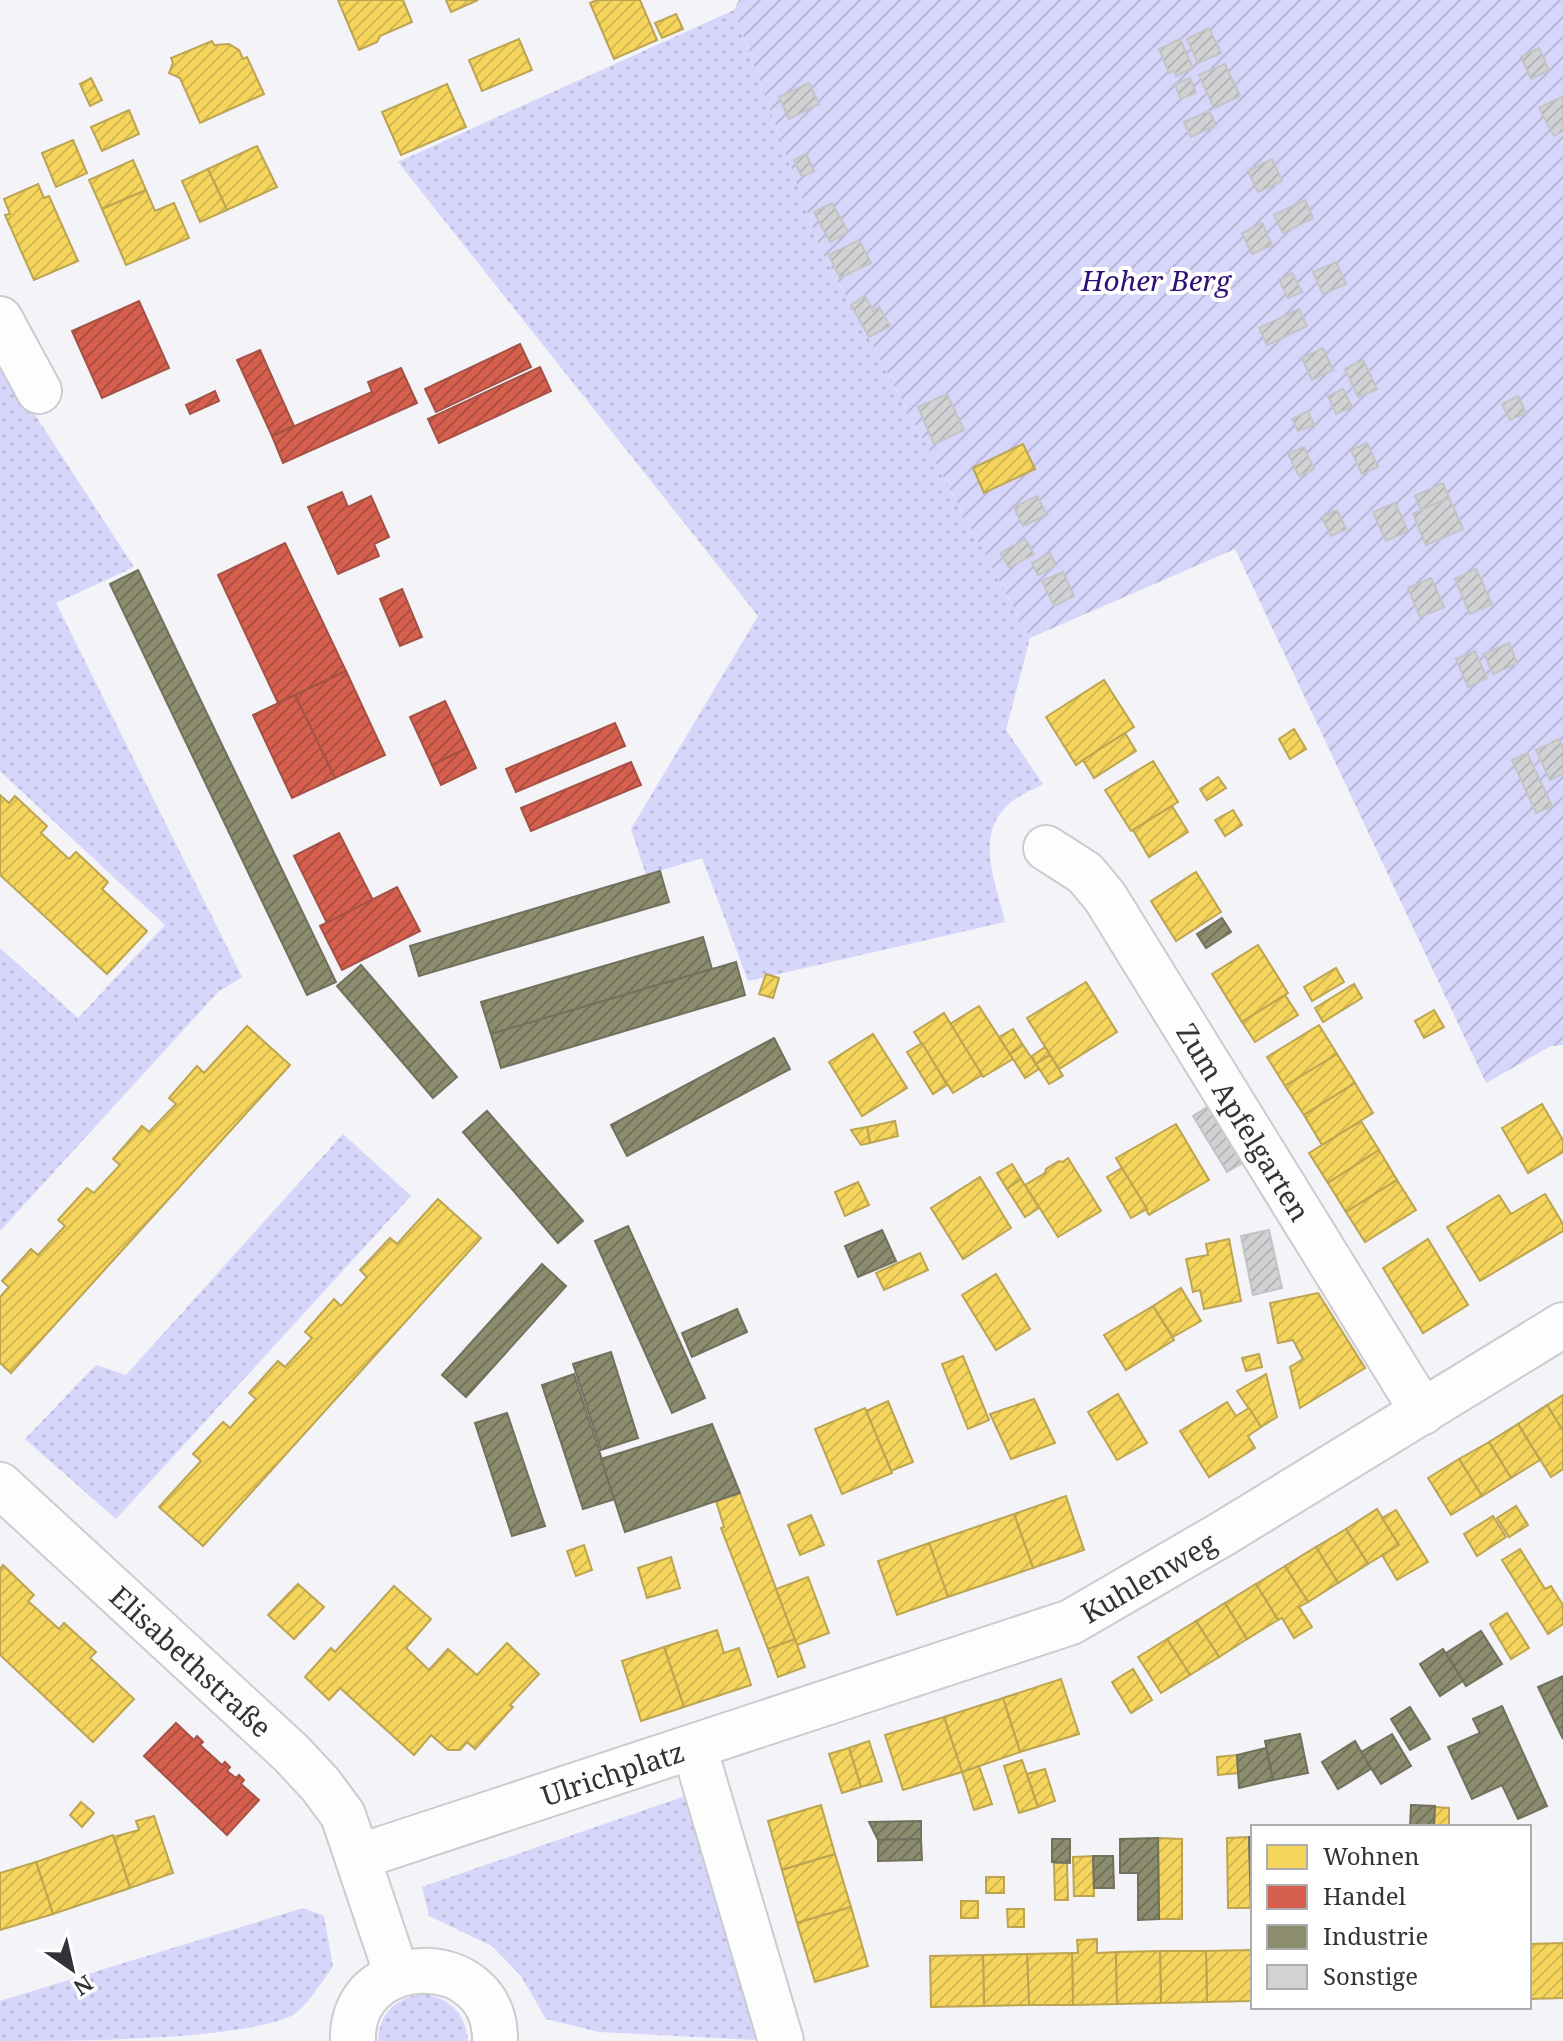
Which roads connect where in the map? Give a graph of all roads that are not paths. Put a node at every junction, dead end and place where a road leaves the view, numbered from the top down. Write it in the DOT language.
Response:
graph roads {
  1 [pos="0,319"];
  2 [pos="39,391"];
  3 [pos="1046,848"];
  4 [pos="1563,1325"];
  5 [pos="1423,1412"];
  6 [pos="0,1485"];
  7 [pos="694,1747"];
  8 [pos="358,1857"];
  9 [pos="397,1975"];
  10 [pos="353,2041"];
  11 [pos="495,2041"];
  12 [pos="781,2041"];
  1 -- 2 [label="street"];
  3 -- 5 [label="street, Zum Apfelgarten"];
  4 -- 5 [label="street, Kuhlenweg"];
  5 -- 7 [label="street, Kuhlenweg"];
  6 -- 8 [label="street, Elisabethstraße"];
  7 -- 8 [label="street, Ulrichplatz"];
  7 -- 12 [label="street, Ulrichplatz"];
  8 -- 9 [label="street"];
  9 -- 10 [label="street"];
  9 -- 11 [label="street"];
}
